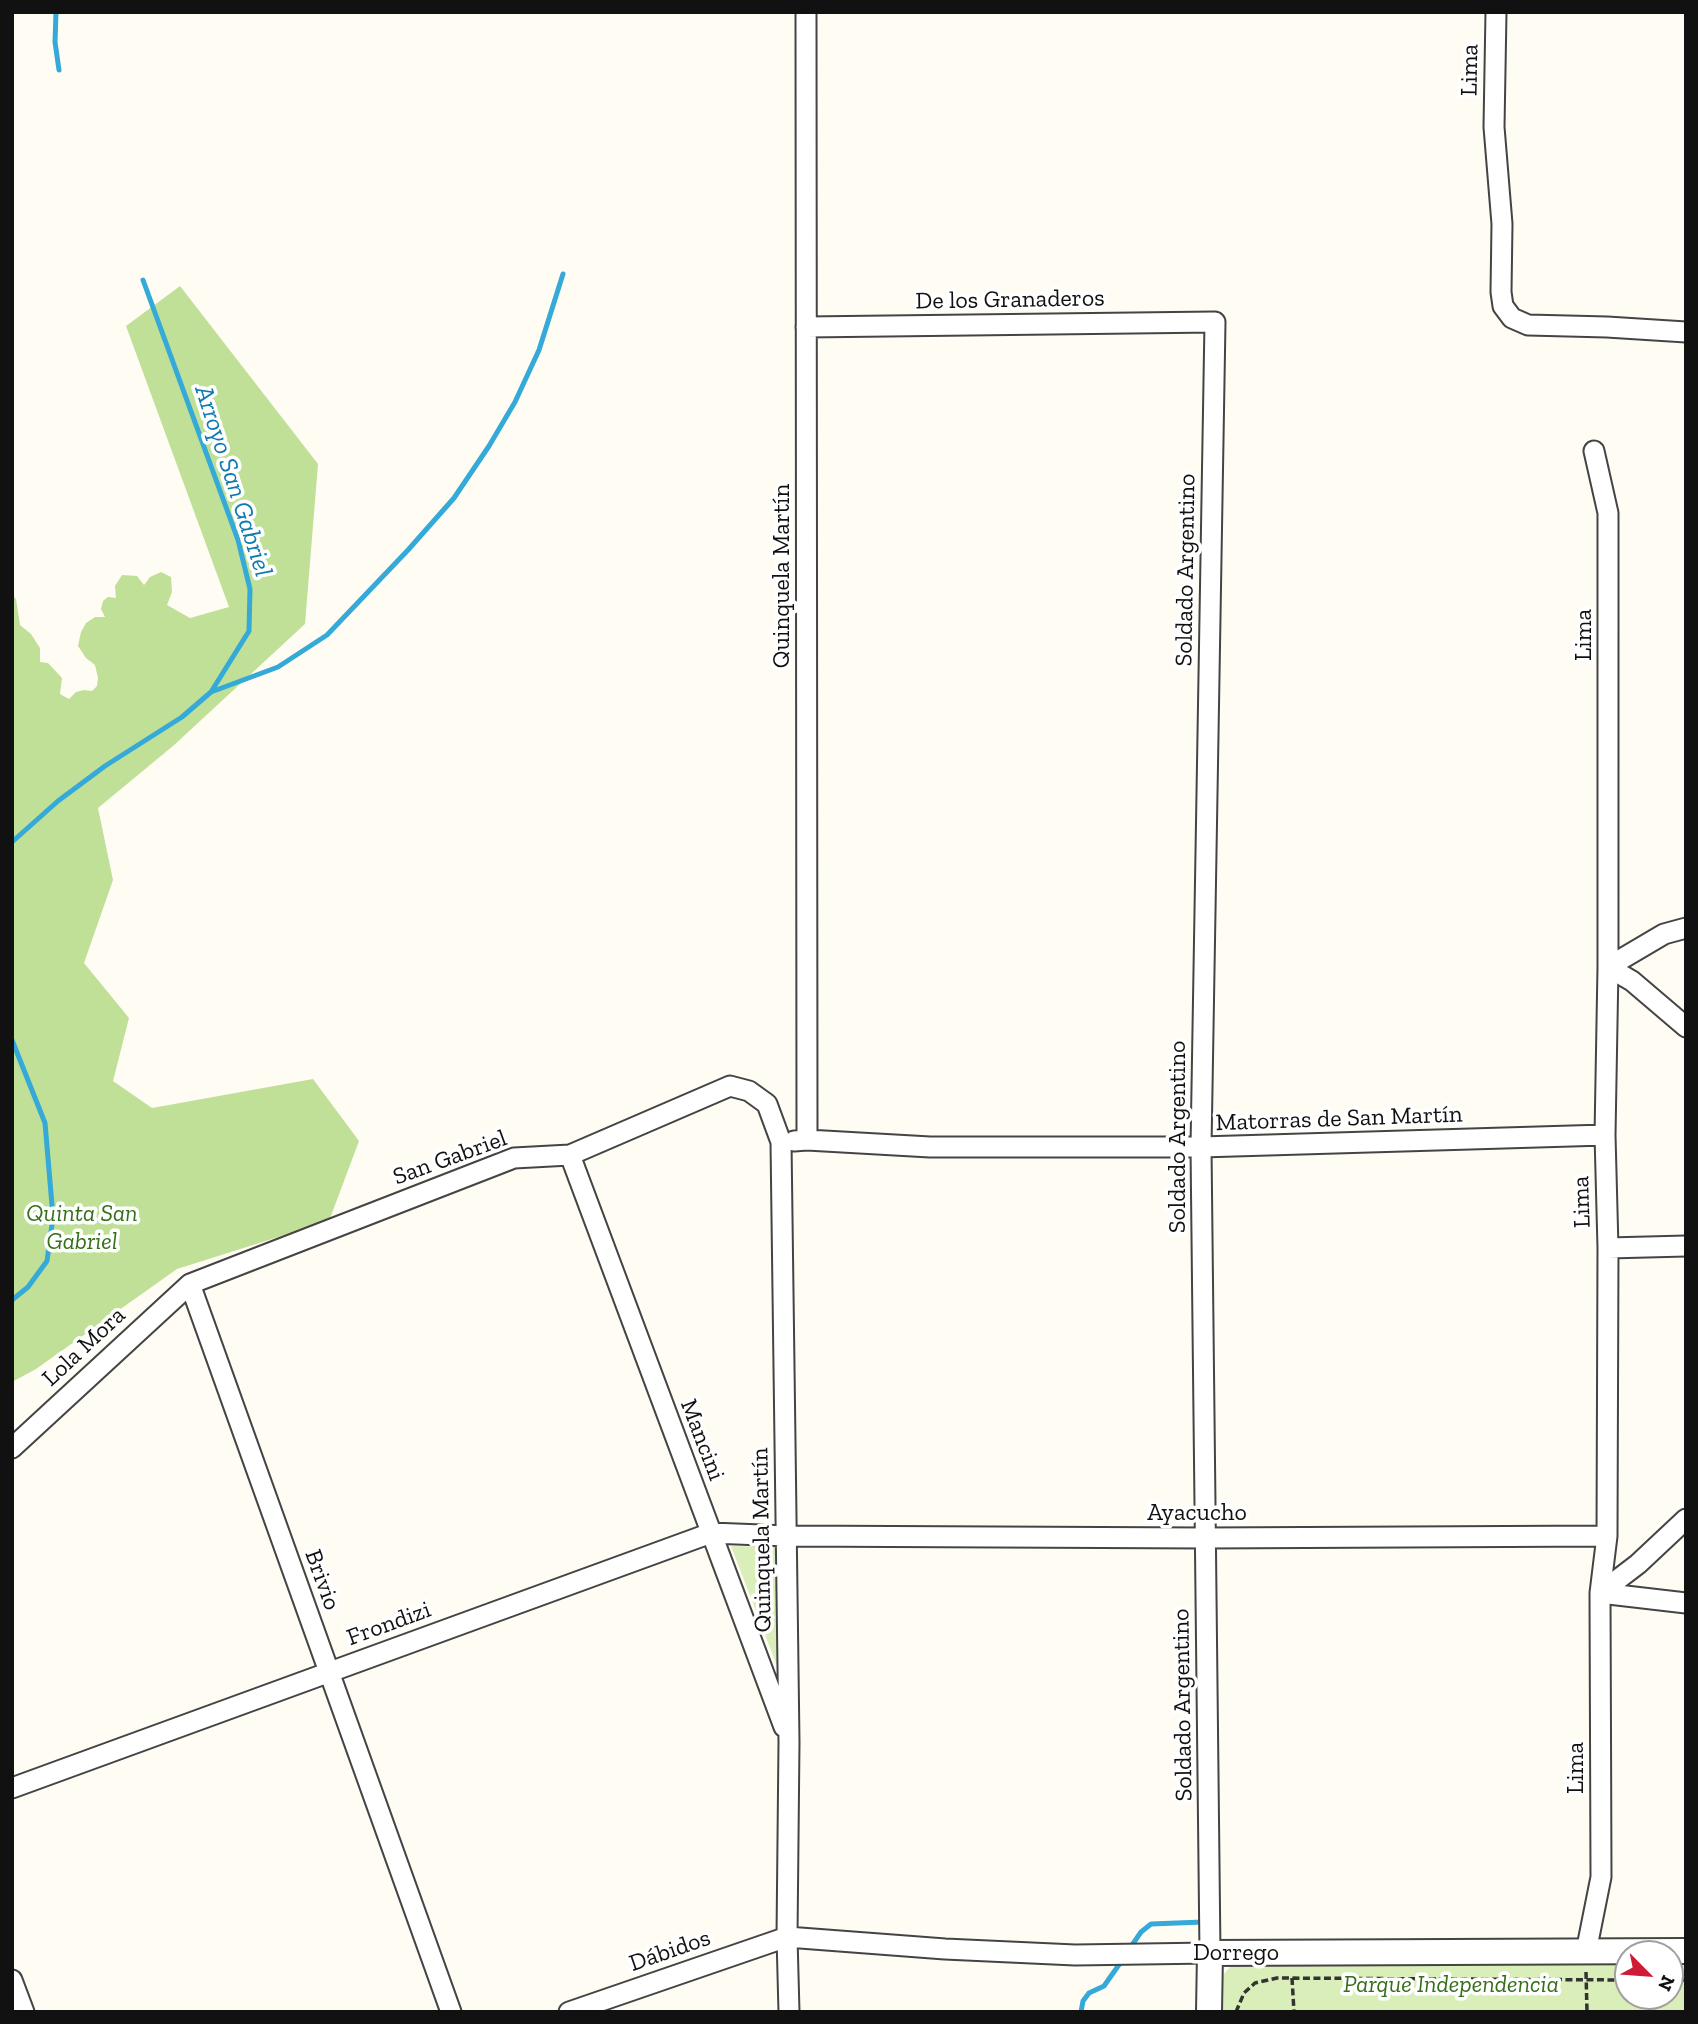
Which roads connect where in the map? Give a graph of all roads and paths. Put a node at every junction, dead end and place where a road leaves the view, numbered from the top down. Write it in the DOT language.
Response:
graph roads {
  1 [pos="806,12"];
  2 [pos="1496,12"];
  3 [pos="1215,322"];
  4 [pos="806,327"];
  5 [pos="1686,332"];
  6 [pos="1594,451"];
  7 [pos="1686,928"];
  8 [pos="1608,967"];
  9 [pos="1686,1027"];
  10 [pos="1605,1135"];
  11 [pos="807,1139"];
  12 [pos="781,1142"];
  13 [pos="1201,1147"];
  14 [pos="569,1155"];
  15 [pos="1686,1246"];
  16 [pos="1608,1248"];
  17 [pos="190,1284"];
  18 [pos="12,1448"];
  19 [pos="1686,1519"];
  20 [pos="711,1533"];
  21 [pos="787,1536"];
  22 [pos="1606,1536"];
  23 [pos="1205,1538"];
  24 [pos="1600,1593"];
  25 [pos="1686,1603"];
  26 [pos="329,1672"];
  27 [pos="789,1742"];
  28 [pos="12,1788"];
  29 [pos="787,1937"];
  30 [pos="1686,1951"];
  31 [pos="1586,1952"];
  32 [pos="1210,1953"];
  33 [pos="1292,1978"];
  34 [pos="12,1980"];
  35 [pos="1586,1980"];
  36 [pos="1614,1980"];
  37 [pos="24,2012"];
  38 [pos="451,2012"];
  39 [pos="569,2012"];
  40 [pos="789,2012"];
  41 [pos="1209,2012"];
  42 [pos="1236,2012"];
  43 [pos="1294,2012"];
  44 [pos="1587,2012"];
  1 -- 4 [label="street, Quinquela Martín"];
  2 -- 5 [label="street, Lima"];
  3 -- 4 [label="street, De los Granaderos"];
  3 -- 13 [label="street, Soldado Argentino"];
  4 -- 11 [label="street, Quinquela Martín"];
  6 -- 8 [label="street, Lima"];
  7 -- 8 [label="street"];
  8 -- 9 [label="street"];
  8 -- 10 [label="street, Lima"];
  10 -- 13 [label="street, Matorras de San Martín"];
  10 -- 16 [label="street, Lima"];
  11 -- 12 [label="street, Matorras de San Martín"];
  11 -- 13 [label="street, Matorras de San Martín"];
  12 -- 14 [label="street, San Gabriel"];
  12 -- 21 [label="street, Quinquela Martín"];
  13 -- 23 [label="street, Soldado Argentino"];
  14 -- 17 [label="street, San Gabriel"];
  14 -- 20 [label="street, Mancini"];
  15 -- 16 [label="street"];
  16 -- 22 [label="street, Lima"];
  17 -- 18 [label="street, Lola Mora"];
  17 -- 26 [label="street, Brivio"];
  19 -- 24 [label="street"];
  20 -- 21 [label="street, Frondizi"];
  20 -- 26 [label="street, Frondizi"];
  20 -- 27 [label="street, Mancini"];
  21 -- 23 [label="street, Ayacucho"];
  21 -- 27 [label="street, Quinquela Martín"];
  22 -- 23 [label="street, Ayacucho"];
  22 -- 24 [label="street, Lima"];
  23 -- 32 [label="street, Soldado Argentino"];
  24 -- 25 [label="street"];
  24 -- 31 [label="street, Lima"];
  26 -- 28 [label="street, Frondizi"];
  26 -- 38 [label="street, Brivio"];
  27 -- 29 [label="street, Quinquela Martín"];
  29 -- 32 [label="street, Dorrego"];
  29 -- 39 [label="street, Dábidos"];
  29 -- 40 [label="street, Quinquela Martín"];
  30 -- 31 [label="street, Dorrego"];
  31 -- 32 [label="street, Dorrego"];
  31 -- 35 [label="path"];
  32 -- 41 [label="street"];
  33 -- 35 [label="path"];
  33 -- 42 [label="path"];
  33 -- 43 [label="path"];
  34 -- 37 [label="street"];
  35 -- 36 [label="path"];
  35 -- 44 [label="path"];
}
